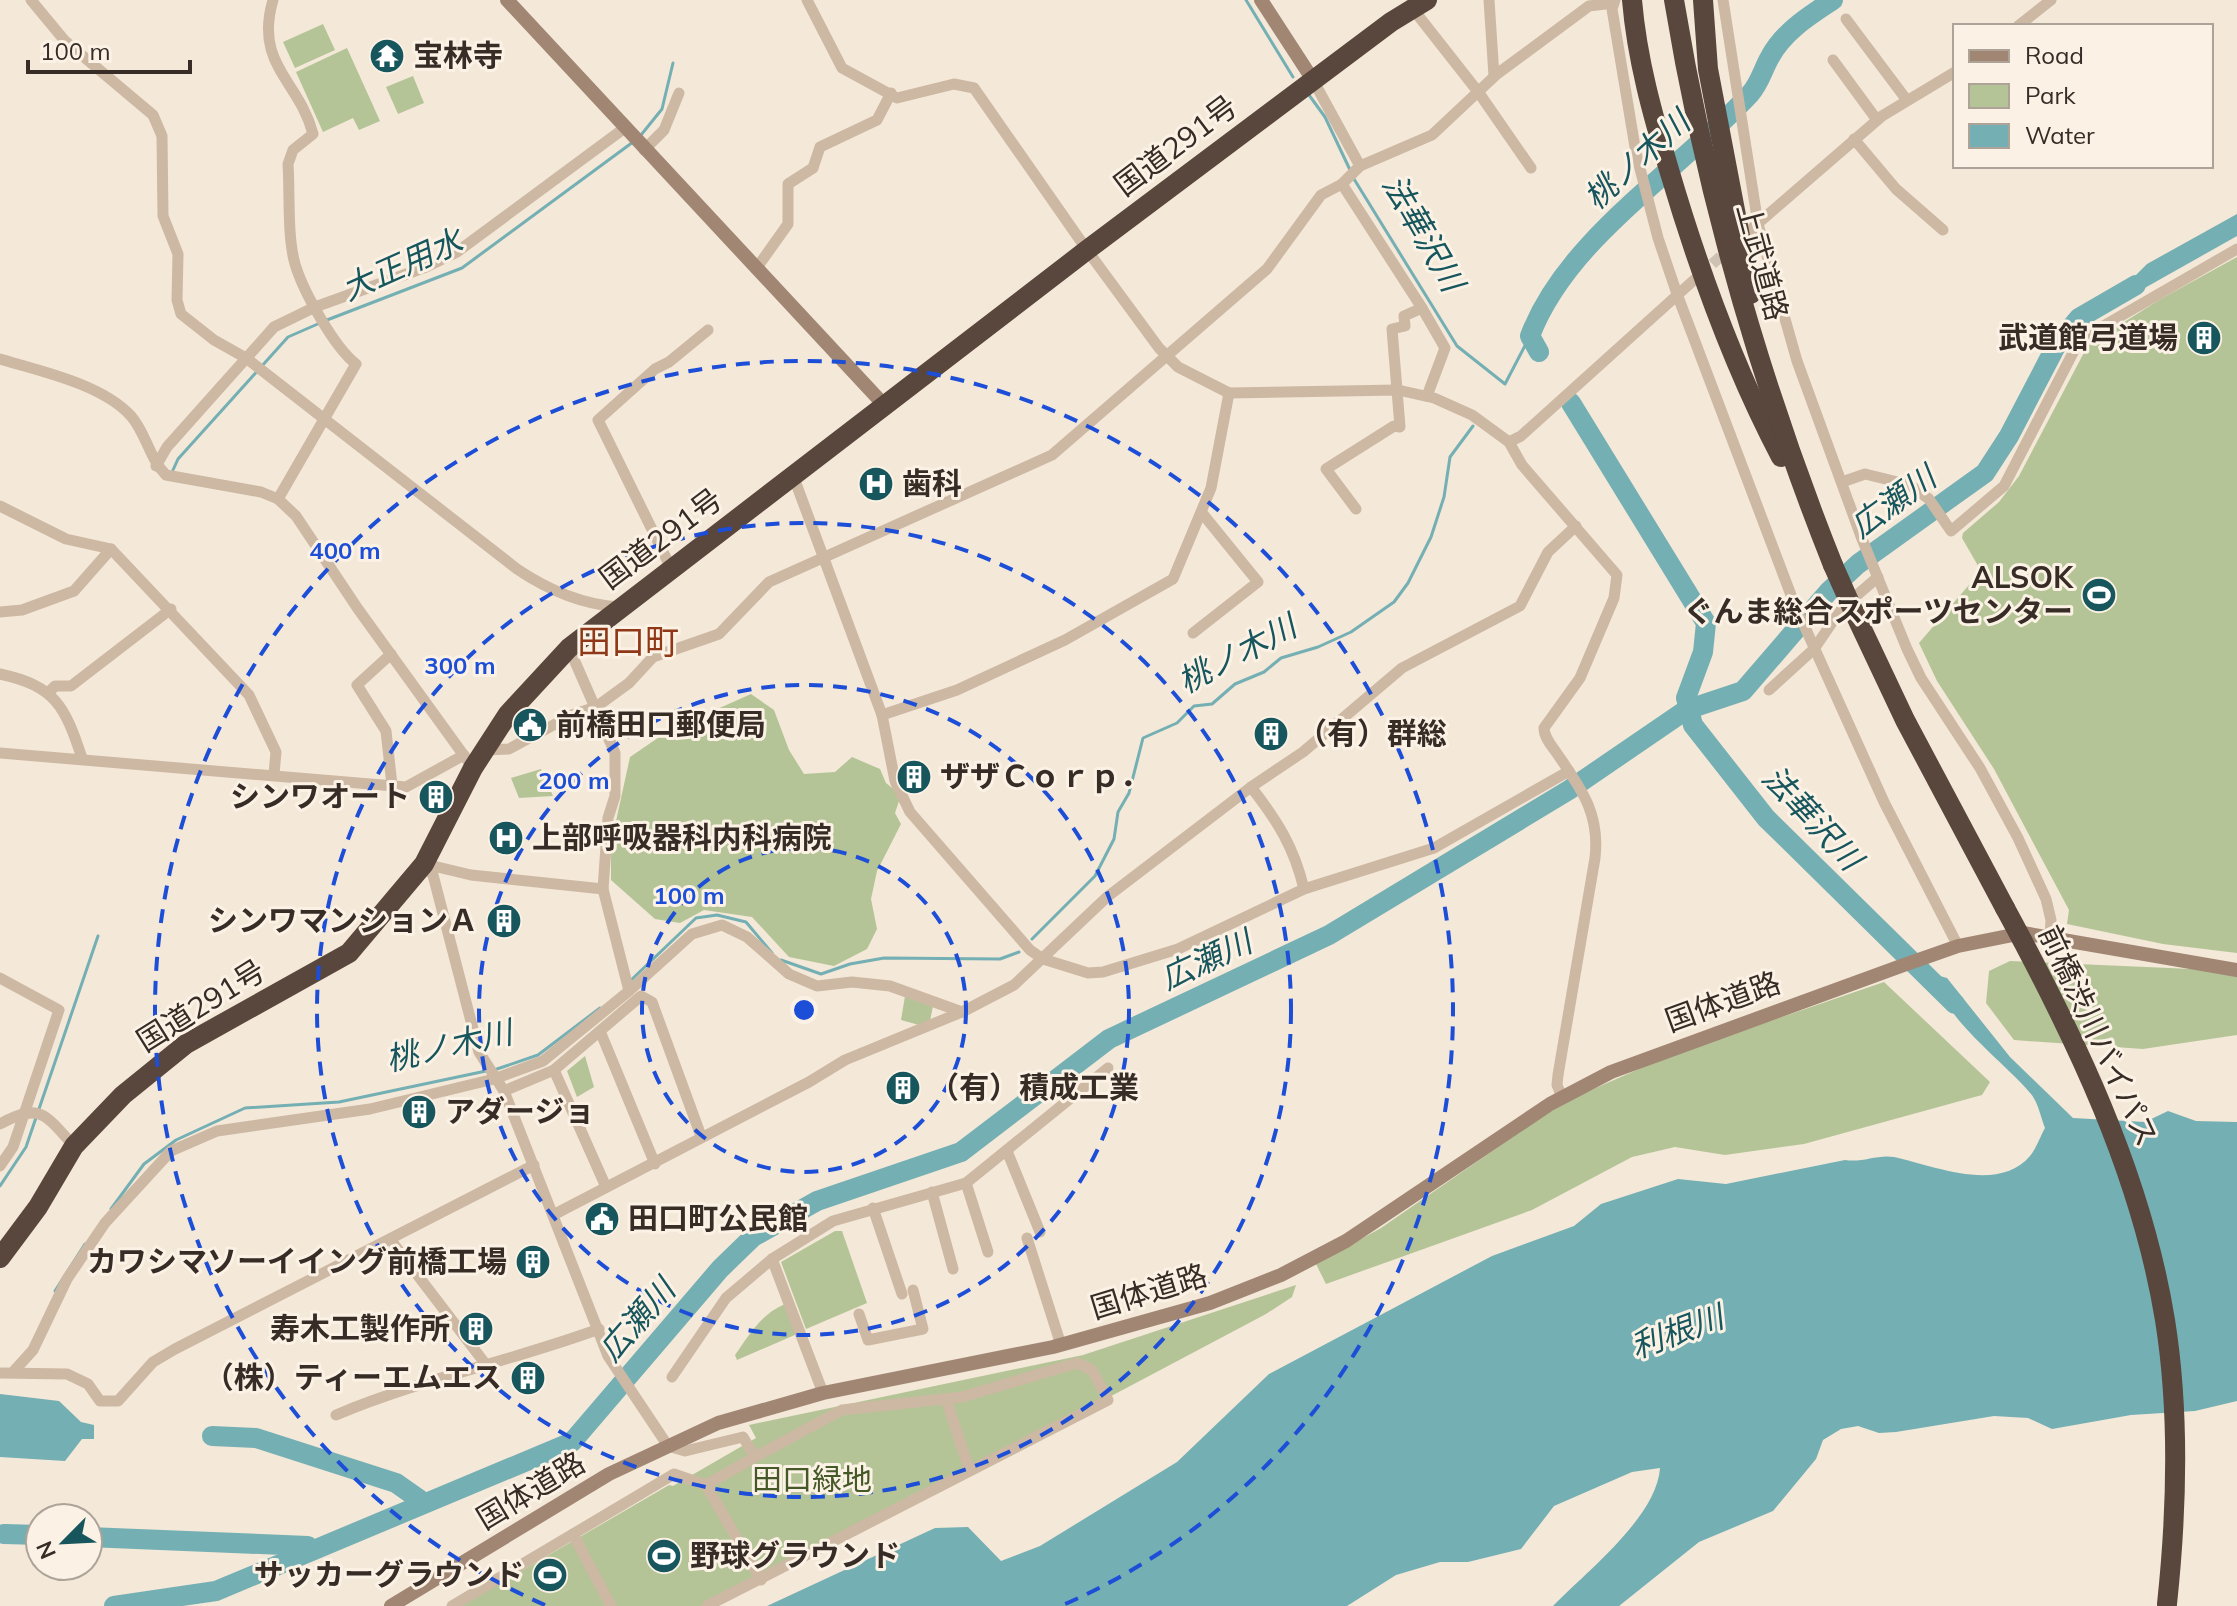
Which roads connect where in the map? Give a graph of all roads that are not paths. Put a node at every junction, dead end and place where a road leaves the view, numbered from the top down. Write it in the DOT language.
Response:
graph roads {
  1 [pos="31,0"];
  2 [pos="273,0"];
  3 [pos="507,0"];
  4 [pos="807,0"];
  5 [pos="1261,0"];
  6 [pos="1489,0"];
  7 [pos="1674,0"];
  8 [pos="1703,0"];
  9 [pos="1723,0"];
  10 [pos="2051,0"];
  11 [pos="1620,1"];
  12 [pos="1418,3"];
  13 [pos="1846,19"];
  14 [pos="2021,24"];
  15 [pos="1833,60"];
  16 [pos="1953,73"];
  17 [pos="1494,76"];
  18 [pos="1313,80"];
  19 [pos="679,93"];
  20 [pos="891,93"];
  21 [pos="1479,93"];
  22 [pos="1906,99"];
  23 [pos="1877,120"];
  24 [pos="626,127"];
  25 [pos="1854,139"];
  26 [pos="644,150"];
  27 [pos="1360,166"];
  28 [pos="1531,168"];
  29 [pos="1342,184"];
  30 [pos="1758,224"];
  31 [pos="1943,230"];
  32 [pos="1741,238"];
  33 [pos="2237,249"];
  34 [pos="1087,250"];
  35 [pos="756,269"];
  36 [pos="1694,280"];
  37 [pos="1677,294"];
  38 [pos="1422,308"];
  39 [pos="321,316"];
  40 [pos="708,330"];
  41 [pos="1168,356"];
  42 [pos="0,359"];
  43 [pos="248,361"];
  44 [pos="1398,390"];
  45 [pos="1229,393"];
  46 [pos="1427,396"];
  47 [pos="886,407"];
  48 [pos="323,420"];
  49 [pos="1509,442"];
  50 [pos="156,466"];
  51 [pos="794,478"];
  52 [pos="1842,482"];
  53 [pos="278,499"];
  54 [pos="0,506"];
  55 [pos="1356,509"];
  56 [pos="1202,513"];
  57 [pos="1576,526"];
  58 [pos="1820,532"];
  59 [pos="111,549"];
  60 [pos="823,559"];
  61 [pos="671,568"];
  62 [pos="1878,577"];
  63 [pos="618,607"];
  64 [pos="171,609"];
  65 [pos="0,612"];
  66 [pos="1193,633"];
  67 [pos="1812,646"];
  68 [pos="569,648"];
  69 [pos="391,654"];
  70 [pos="0,674"];
  71 [pos="1769,690"];
  72 [pos="49,692"];
  73 [pos="596,707"];
  74 [pos="882,715"];
  75 [pos="484,750"];
  76 [pos="0,753"];
  77 [pos="82,758"];
  78 [pos="468,762"];
  79 [pos="1570,773"];
  80 [pos="274,774"];
  81 [pos="392,785"];
  82 [pos="1251,787"];
  83 [pos="424,864"];
  84 [pos="603,889"];
  85 [pos="1304,889"];
  86 [pos="2050,935"];
  87 [pos="1958,946"];
  88 [pos="1043,959"];
  89 [pos="2237,970"];
  90 [pos="0,978"];
  91 [pos="629,991"];
  92 [pos="962,1012"];
  93 [pos="600,1031"];
  94 [pos="1108,1068"];
  95 [pos="554,1070"];
  96 [pos="494,1079"];
  97 [pos="504,1091"];
  98 [pos="1562,1097"];
  99 [pos="28,1111"];
  100 [pos="0,1124"];
  101 [pos="701,1136"];
  102 [pos="74,1146"];
  103 [pos="1007,1151"];
  104 [pos="655,1164"];
  105 [pos="534,1165"];
  106 [pos="0,1166"];
  107 [pos="966,1183"];
  108 [pos="606,1187"];
  109 [pos="932,1192"];
  110 [pos="873,1208"];
  111 [pos="555,1214"];
  112 [pos="1040,1232"];
  113 [pos="1027,1238"];
  114 [pos="390,1239"];
  115 [pos="988,1252"];
  116 [pos="0,1258"];
  117 [pos="772,1259"];
  118 [pos="953,1269"];
  119 [pos="859,1314"];
  120 [pos="599,1329"];
  121 [pos="1061,1345"];
  122 [pos="487,1366"];
  123 [pos="14,1371"];
  124 [pos="0,1373"];
  125 [pos="672,1377"];
  126 [pos="823,1393"];
  127 [pos="946,1399"];
  128 [pos="336,1415"];
  129 [pos="668,1446"];
  130 [pos="755,1457"];
  131 [pos="969,1469"];
  132 [pos="706,1485"];
  133 [pos="573,1534"];
  134 [pos="761,1580"];
  135 [pos="2166,1605"];
  136 [pos="391,1606"];
  137 [pos="452,1606"];
  138 [pos="611,1606"];
  139 [pos="707,1606"];
  1 -- 43 [label="street"];
  2 -- 39 [label="street"];
  3 -- 24 [label="street"];
  4 -- 20 [label="street"];
  5 -- 18 [label="street"];
  6 -- 17 [label="street"];
  7 -- 58 [label="highway, 上武道路"];
  8 -- 58 [label="highway"];
  9 -- 30 [label="street"];
  10 -- 14 [label="street"];
  11 -- 17 [label="street"];
  11 -- 37 [label="street"];
  11 -- 58 [label="highway"];
  12 -- 18 [label="highway, 国道291号"];
  12 -- 21 [label="street"];
  13 -- 22 [label="street"];
  15 -- 23 [label="street"];
  16 -- 22 [label="street"];
  17 -- 21 [label="street"];
  18 -- 27 [label="street"];
  18 -- 34 [label="highway, 国道291号"];
  19 -- 26 [label="street"];
  20 -- 34 [label="street"];
  20 -- 35 [label="street"];
  21 -- 27 [label="street"];
  21 -- 28 [label="street"];
  22 -- 23 [label="street"];
  23 -- 25 [label="street"];
  24 -- 26 [label="street"];
  24 -- 39 [label="street"];
  25 -- 30 [label="street"];
  25 -- 31 [label="street"];
  26 -- 35 [label="street"];
  27 -- 29 [label="street"];
  29 -- 38 [label="street"];
  29 -- 41 [label="street"];
  30 -- 32 [label="street"];
  30 -- 52 [label="street"];
  33 -- 52 [label="street"];
  34 -- 41 [label="street"];
  34 -- 47 [label="highway, 国道291号"];
  35 -- 47 [label="street"];
  36 -- 37 [label="street"];
  37 -- 49 [label="street"];
  37 -- 67 [label="street"];
  38 -- 44 [label="street"];
  38 -- 46 [label="street"];
  39 -- 43 [label="street"];
  39 -- 48 [label="street"];
  40 -- 61 [label="street"];
  41 -- 45 [label="street"];
  41 -- 60 [label="street"];
  42 -- 50 [label="street"];
  43 -- 48 [label="street"];
  43 -- 50 [label="street"];
  44 -- 45 [label="street"];
  44 -- 46 [label="street"];
  44 -- 55 [label="street"];
  45 -- 56 [label="street"];
  46 -- 49 [label="street"];
  47 -- 51 [label="highway, 国道291号"];
  48 -- 53 [label="street"];
  48 -- 63 [label="street"];
  49 -- 57 [label="street"];
  50 -- 53 [label="street"];
  51 -- 60 [label="street"];
  51 -- 61 [label="highway, 国道291号"];
  52 -- 62 [label="street"];
  53 -- 69 [label="street"];
  54 -- 59 [label="street"];
  56 -- 66 [label="street"];
  56 -- 74 [label="street"];
  57 -- 79 [label="street"];
  57 -- 82 [label="street"];
  58 -- 135 [label="highway, 前橋渋川バイパス, bridge"];
  59 -- 64 [label="street"];
  59 -- 65 [label="street"];
  60 -- 73 [label="street"];
  60 -- 74 [label="street"];
  61 -- 63 [label="highway, 国道291号"];
  62 -- 67 [label="street"];
  62 -- 86 [label="street"];
  63 -- 68 [label="highway, 国道291号"];
  64 -- 72 [label="street"];
  64 -- 80 [label="street"];
  67 -- 71 [label="street"];
  67 -- 87 [label="street"];
  68 -- 73 [label="street"];
  68 -- 75 [label="highway, 国道291号"];
  69 -- 78 [label="street"];
  69 -- 81 [label="street"];
  70 -- 72 [label="street"];
  72 -- 77 [label="street"];
  73 -- 75 [label="street"];
  73 -- 84 [label="street"];
  74 -- 88 [label="street"];
  75 -- 78 [label="highway, 国道291号"];
  76 -- 77 [label="street"];
  77 -- 80 [label="street"];
  78 -- 81 [label="street"];
  78 -- 83 [label="highway, 国道291号"];
  79 -- 85 [label="street"];
  79 -- 98 [label="street"];
  80 -- 81 [label="street"];
  82 -- 85 [label="street"];
  82 -- 88 [label="street"];
  83 -- 84 [label="street"];
  83 -- 96 [label="street"];
  83 -- 102 [label="highway, 国道291号"];
  84 -- 91 [label="street"];
  85 -- 88 [label="street"];
  86 -- 87 [label="street"];
  86 -- 89 [label="street"];
  87 -- 98 [label="street, 国体道路"];
  88 -- 92 [label="street"];
  90 -- 99 [label="street"];
  91 -- 92 [label="street"];
  91 -- 96 [label="street"];
  92 -- 101 [label="street"];
  93 -- 95 [label="street"];
  93 -- 101 [label="street"];
  93 -- 104 [label="street"];
  94 -- 103 [label="street"];
  95 -- 97 [label="street"];
  95 -- 108 [label="street"];
  96 -- 97 [label="street"];
  96 -- 123 [label="street"];
  97 -- 105 [label="street"];
  98 -- 121 [label="street, 国体道路"];
  99 -- 100 [label="street"];
  99 -- 102 [label="street"];
  99 -- 106 [label="street"];
  101 -- 104 [label="street"];
  102 -- 116 [label="highway, 国道291号"];
  103 -- 107 [label="street"];
  103 -- 112 [label="street"];
  104 -- 108 [label="street"];
  105 -- 111 [label="street"];
  105 -- 114 [label="street"];
  107 -- 109 [label="street"];
  107 -- 115 [label="street"];
  108 -- 111 [label="street"];
  109 -- 110 [label="street"];
  109 -- 118 [label="street"];
  110 -- 117 [label="street"];
  110 -- 119 [label="street"];
  111 -- 120 [label="street"];
  113 -- 121 [label="street"];
  114 -- 122 [label="street"];
  114 -- 123 [label="street"];
  117 -- 125 [label="street"];
  117 -- 126 [label="street"];
  120 -- 122 [label="street"];
  120 -- 129 [label="street"];
  121 -- 126 [label="street, 国体道路"];
  122 -- 128 [label="street"];
  123 -- 124 [label="street"];
  126 -- 129 [label="street, 国体道路"];
  127 -- 130 [label="street"];
  127 -- 131 [label="street"];
  127 -- 131 [label="street"];
  129 -- 130 [label="street"];
  129 -- 136 [label="street, 国体道路"];
  130 -- 132 [label="street"];
  131 -- 134 [label="street"];
  132 -- 133 [label="street"];
  132 -- 134 [label="street"];
  133 -- 137 [label="street"];
  133 -- 138 [label="street"];
  134 -- 139 [label="street"];
}
